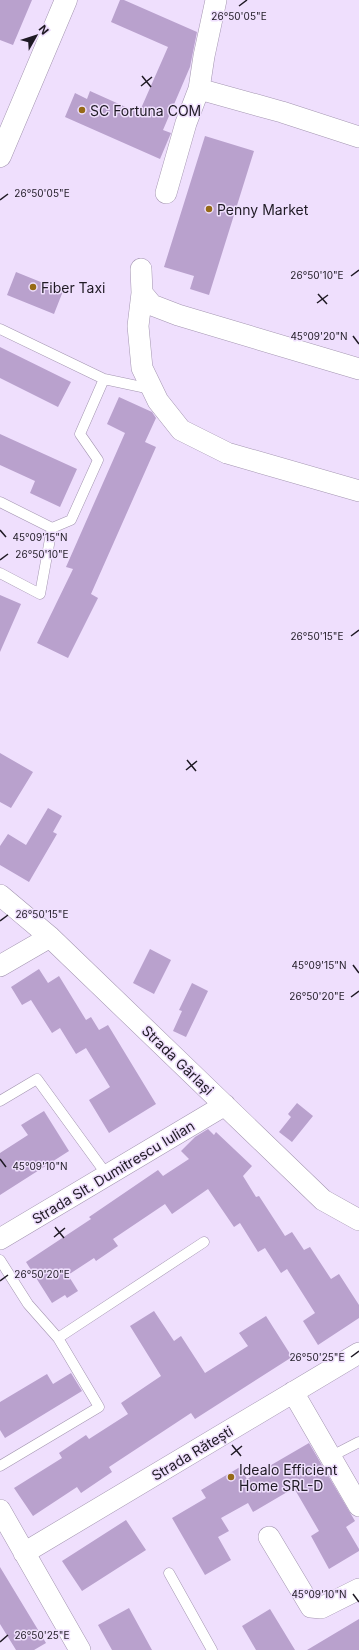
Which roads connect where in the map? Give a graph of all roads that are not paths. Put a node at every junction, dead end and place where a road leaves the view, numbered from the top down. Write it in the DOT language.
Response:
graph roads {
  1 [pos="66,0"];
  2 [pos="216,0"];
  3 [pos="199,89"];
  4 [pos="359,137"];
  5 [pos="0,156"];
  6 [pos="166,193"];
  7 [pos="141,269"];
  8 [pos="142,293"];
  9 [pos="0,329"];
  10 [pos="359,369"];
  11 [pos="104,379"];
  12 [pos="152,389"];
  13 [pos="359,491"];
  14 [pos="0,502"];
  15 [pos="52,528"];
  16 [pos="0,573"];
  17 [pos="0,895"];
  18 [pos="50,937"];
  19 [pos="0,966"];
  20 [pos="0,1101"];
  21 [pos="225,1105"];
  22 [pos="107,1175"];
  23 [pos="359,1220"];
  24 [pos="0,1239"];
  25 [pos="204,1242"];
  26 [pos="0,1260"];
  27 [pos="58,1338"];
  28 [pos="359,1353"];
  29 [pos="293,1392"];
  30 [pos="359,1442"];
  31 [pos="330,1457"];
  32 [pos="0,1466"];
  33 [pos="359,1506"];
  34 [pos="0,1510"];
  35 [pos="269,1538"];
  36 [pos="24,1553"];
  37 [pos="169,1573"];
  38 [pos="359,1589"];
  39 [pos="77,1649"];
  40 [pos="212,1650"];
  1 -- 5 [label="main road"];
  2 -- 3 [label="street"];
  3 -- 4 [label="street"];
  3 -- 6 [label="street"];
  7 -- 8 [label="street"];
  8 -- 10 [label="street"];
  8 -- 12 [label="street"];
  9 -- 11 [label="lane"];
  11 -- 12 [label="lane"];
  11 -- 15 [label="lane"];
  12 -- 13 [label="street"];
  14 -- 15 [label="lane"];
  15 -- 16 [label="lane"];
  17 -- 18 [label="street, Strada Gârlași"];
  18 -- 19 [label="street"];
  18 -- 21 [label="street, Strada Gârlași"];
  20 -- 22 [label="lane"];
  21 -- 22 [label="street, Strada Slt. Dumitrescu Iulian"];
  21 -- 23 [label="street, Strada Gârlași"];
  22 -- 24 [label="street, Strada Slt. Dumitrescu Iulian"];
  25 -- 27 [label="lane"];
  26 -- 27 [label="lane"];
  27 -- 32 [label="lane"];
  28 -- 29 [label="street, Strada Rătești"];
  29 -- 31 [label="street"];
  29 -- 36 [label="street, Strada Rătești"];
  30 -- 31 [label="lane"];
  31 -- 33 [label="street"];
  34 -- 36 [label="street"];
  35 -- 38 [label="street"];
  36 -- 39 [label="street"];
  37 -- 40 [label="lane"];
}
